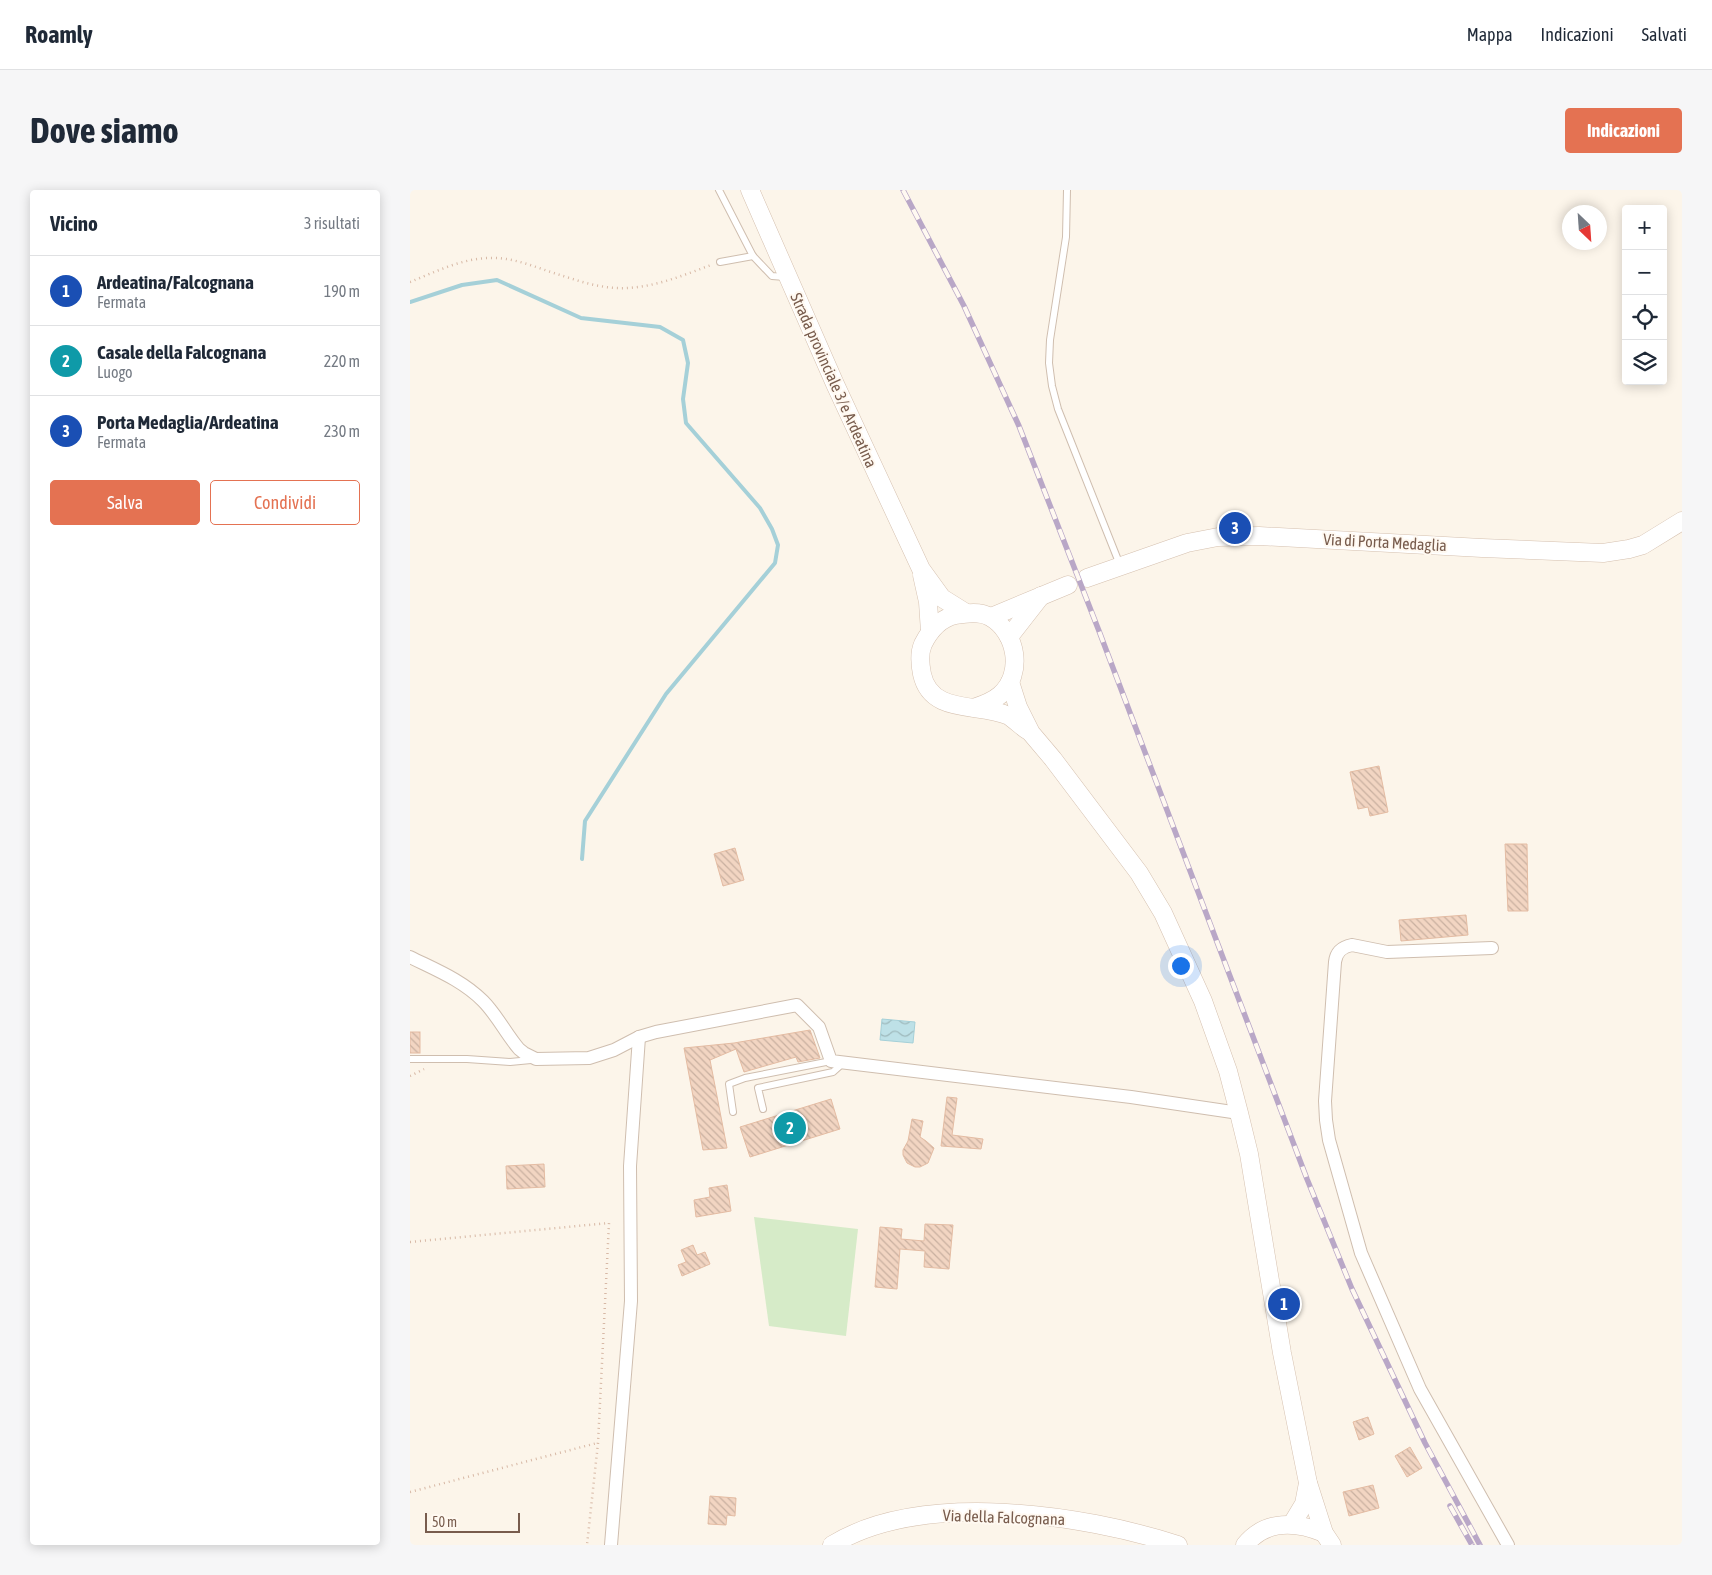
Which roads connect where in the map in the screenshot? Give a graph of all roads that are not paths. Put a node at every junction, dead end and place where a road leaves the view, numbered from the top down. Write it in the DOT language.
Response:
graph roads {
  1 [pos="719,190"];
  2 [pos="750,190"];
  3 [pos="1067,190"];
  4 [pos="753,256"];
  5 [pos="720,262"];
  6 [pos="789,278"];
  7 [pos="1682,521"];
  8 [pos="1120,566"];
  9 [pos="921,568"];
  10 [pos="1087,578"];
  11 [pos="1068,585"];
  12 [pos="1041,595"];
  13 [pos="966,613"];
  14 [pos="991,617"];
  15 [pos="930,632"];
  16 [pos="1010,637"];
  17 [pos="1010,682"];
  18 [pos="973,708"];
  19 [pos="1031,733"];
  20 [pos="1492,948"];
  21 [pos="410,956"];
  22 [pos="639,1038"];
  23 [pos="410,1059"];
  24 [pos="536,1059"];
  25 [pos="837,1061"];
  26 [pos="763,1109"];
  27 [pos="733,1112"];
  28 [pos="1239,1113"];
  29 [pos="1308,1483"];
  30 [pos="1292,1524"];
  31 [pos="1328,1539"];
  32 [pos="611,1545"];
  33 [pos="832,1545"];
  34 [pos="1178,1545"];
  35 [pos="1244,1545"];
  36 [pos="1508,1545"];
  1 -- 4 [label="lane"];
  2 -- 6 [label="main road, Strada provinciale 3/e Ardeatina"];
  3 -- 8 [label="lane"];
  4 -- 5 [label="lane"];
  4 -- 6 [label="lane"];
  6 -- 9 [label="main road, Strada provinciale 3/e Ardeatina"];
  7 -- 8 [label="main road, Via di Porta Medaglia"];
  8 -- 10 [label="main road, Via di Porta Medaglia"];
  9 -- 13 [label="main road, Strada provinciale 3/e Ardeatina"];
  9 -- 15 [label="main road, Strada provinciale 3/e Ardeatina"];
  11 -- 12 [label="main road"];
  12 -- 14 [label="main road"];
  12 -- 16 [label="main road"];
  13 -- 14 [label="main road, Strada provinciale 3/e Ardeatina"];
  13 -- 15 [label="main road, Strada provinciale 3/e Ardeatina"];
  14 -- 16 [label="main road"];
  15 -- 18 [label="main road, Strada provinciale 3/e Ardeatina"];
  16 -- 17 [label="main road, Strada provinciale 3/e Ardeatina"];
  17 -- 18 [label="main road"];
  17 -- 19 [label="main road, Strada provinciale 3/e Ardeatina"];
  18 -- 19 [label="main road, Strada provinciale 3/e Ardeatina"];
  19 -- 28 [label="main road, Strada provinciale 3/e Ardeatina"];
  20 -- 36 [label="street"];
  21 -- 24 [label="street"];
  22 -- 24 [label="street"];
  22 -- 25 [label="street"];
  22 -- 32 [label="street"];
  23 -- 24 [label="lane"];
  25 -- 26 [label="lane"];
  25 -- 27 [label="lane"];
  25 -- 28 [label="street"];
  28 -- 29 [label="main road, Strada provinciale 3/e Ardeatina"];
  29 -- 30 [label="main road, Strada provinciale 3/e Ardeatina"];
  29 -- 31 [label="main road, Strada provinciale 3/e Ardeatina"];
  30 -- 31 [label="main road, Strada provinciale 3/e Ardeatina"];
  30 -- 35 [label="main road, Strada provinciale 3/e Ardeatina"];
  33 -- 34 [label="main road, Via della Falcognana"];
}
